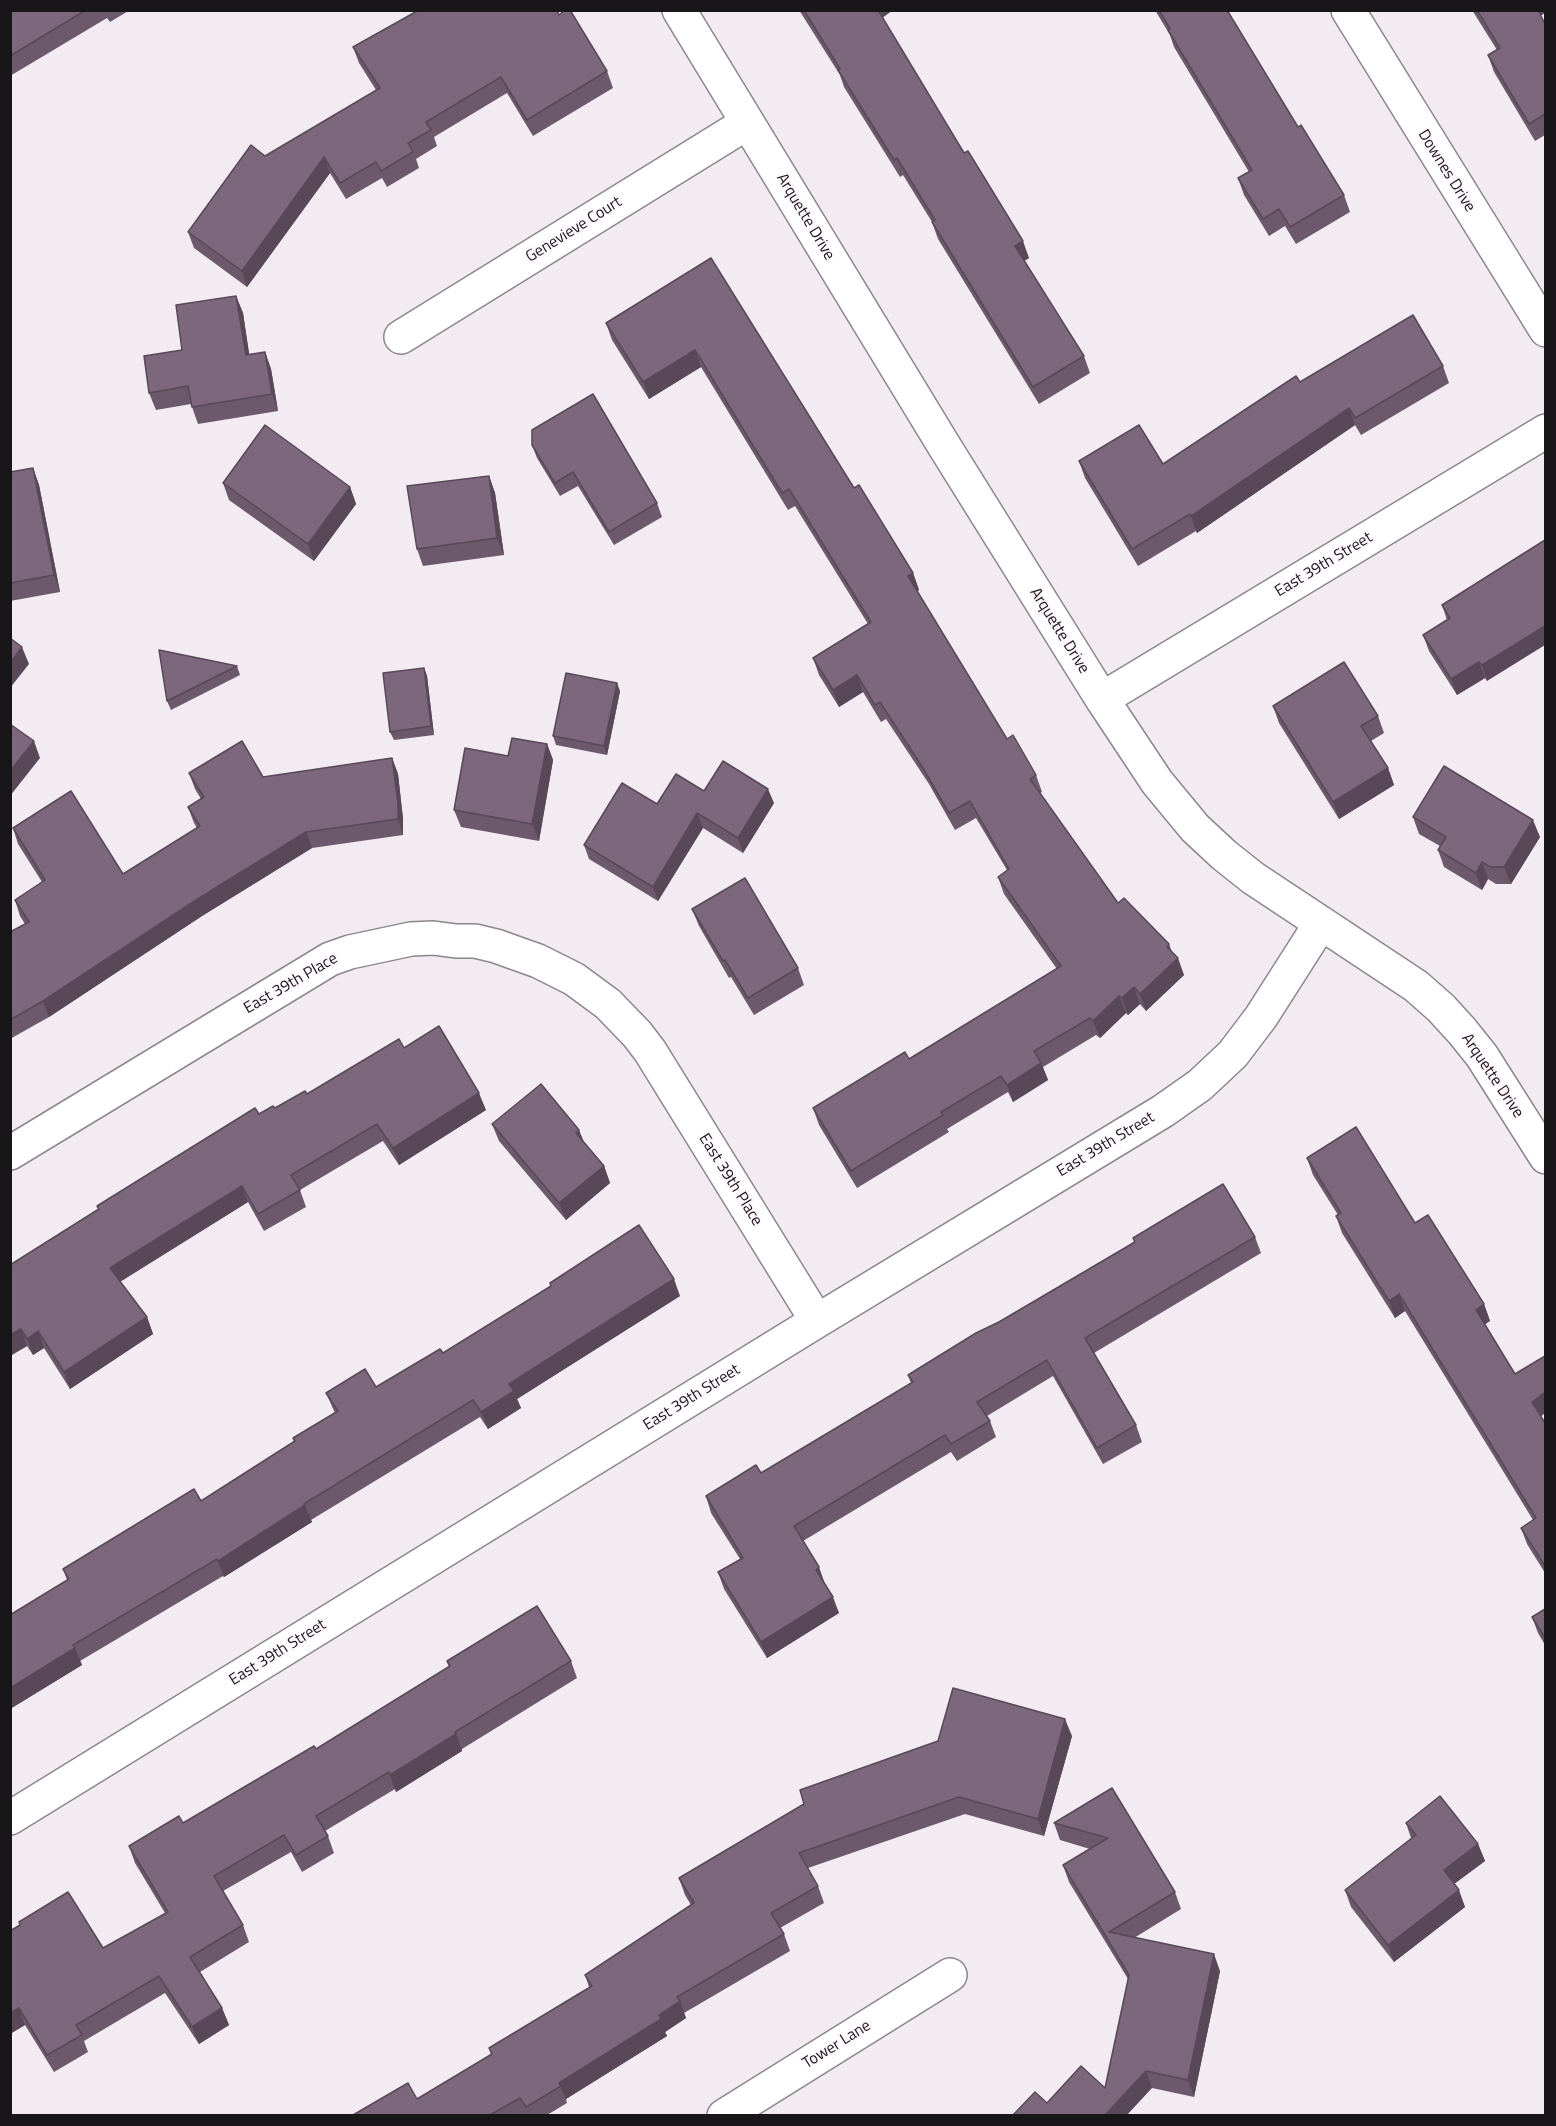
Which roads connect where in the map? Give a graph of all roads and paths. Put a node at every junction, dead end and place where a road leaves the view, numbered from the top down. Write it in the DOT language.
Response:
graph roads {
  1 [pos="679,10"];
  2 [pos="1348,10"];
  3 [pos="747,123"];
  4 [pos="1545,330"];
  5 [pos="401,337"];
  6 [pos="1545,432"];
  7 [pos="1102,699"];
  8 [pos="1322,924"];
  9 [pos="1543,1149"];
  10 [pos="10,1153"];
  11 [pos="817,1321"];
  12 [pos="10,1818"];
  13 [pos="950,1975"];
  14 [pos="724,2115"];
  1 -- 3 [label="street, Arquette Drive"];
  2 -- 4 [label="street, Downes Drive"];
  3 -- 5 [label="street, Genevieve Court"];
  3 -- 7 [label="street, Arquette Drive"];
  6 -- 7 [label="street, East 39th Street"];
  7 -- 8 [label="street, Arquette Drive"];
  8 -- 9 [label="street, Arquette Drive"];
  8 -- 11 [label="street, East 39th Street"];
  10 -- 11 [label="street, East 39th Place"];
  11 -- 12 [label="street, East 39th Street"];
  13 -- 14 [label="street, Tower Lane"];
}
